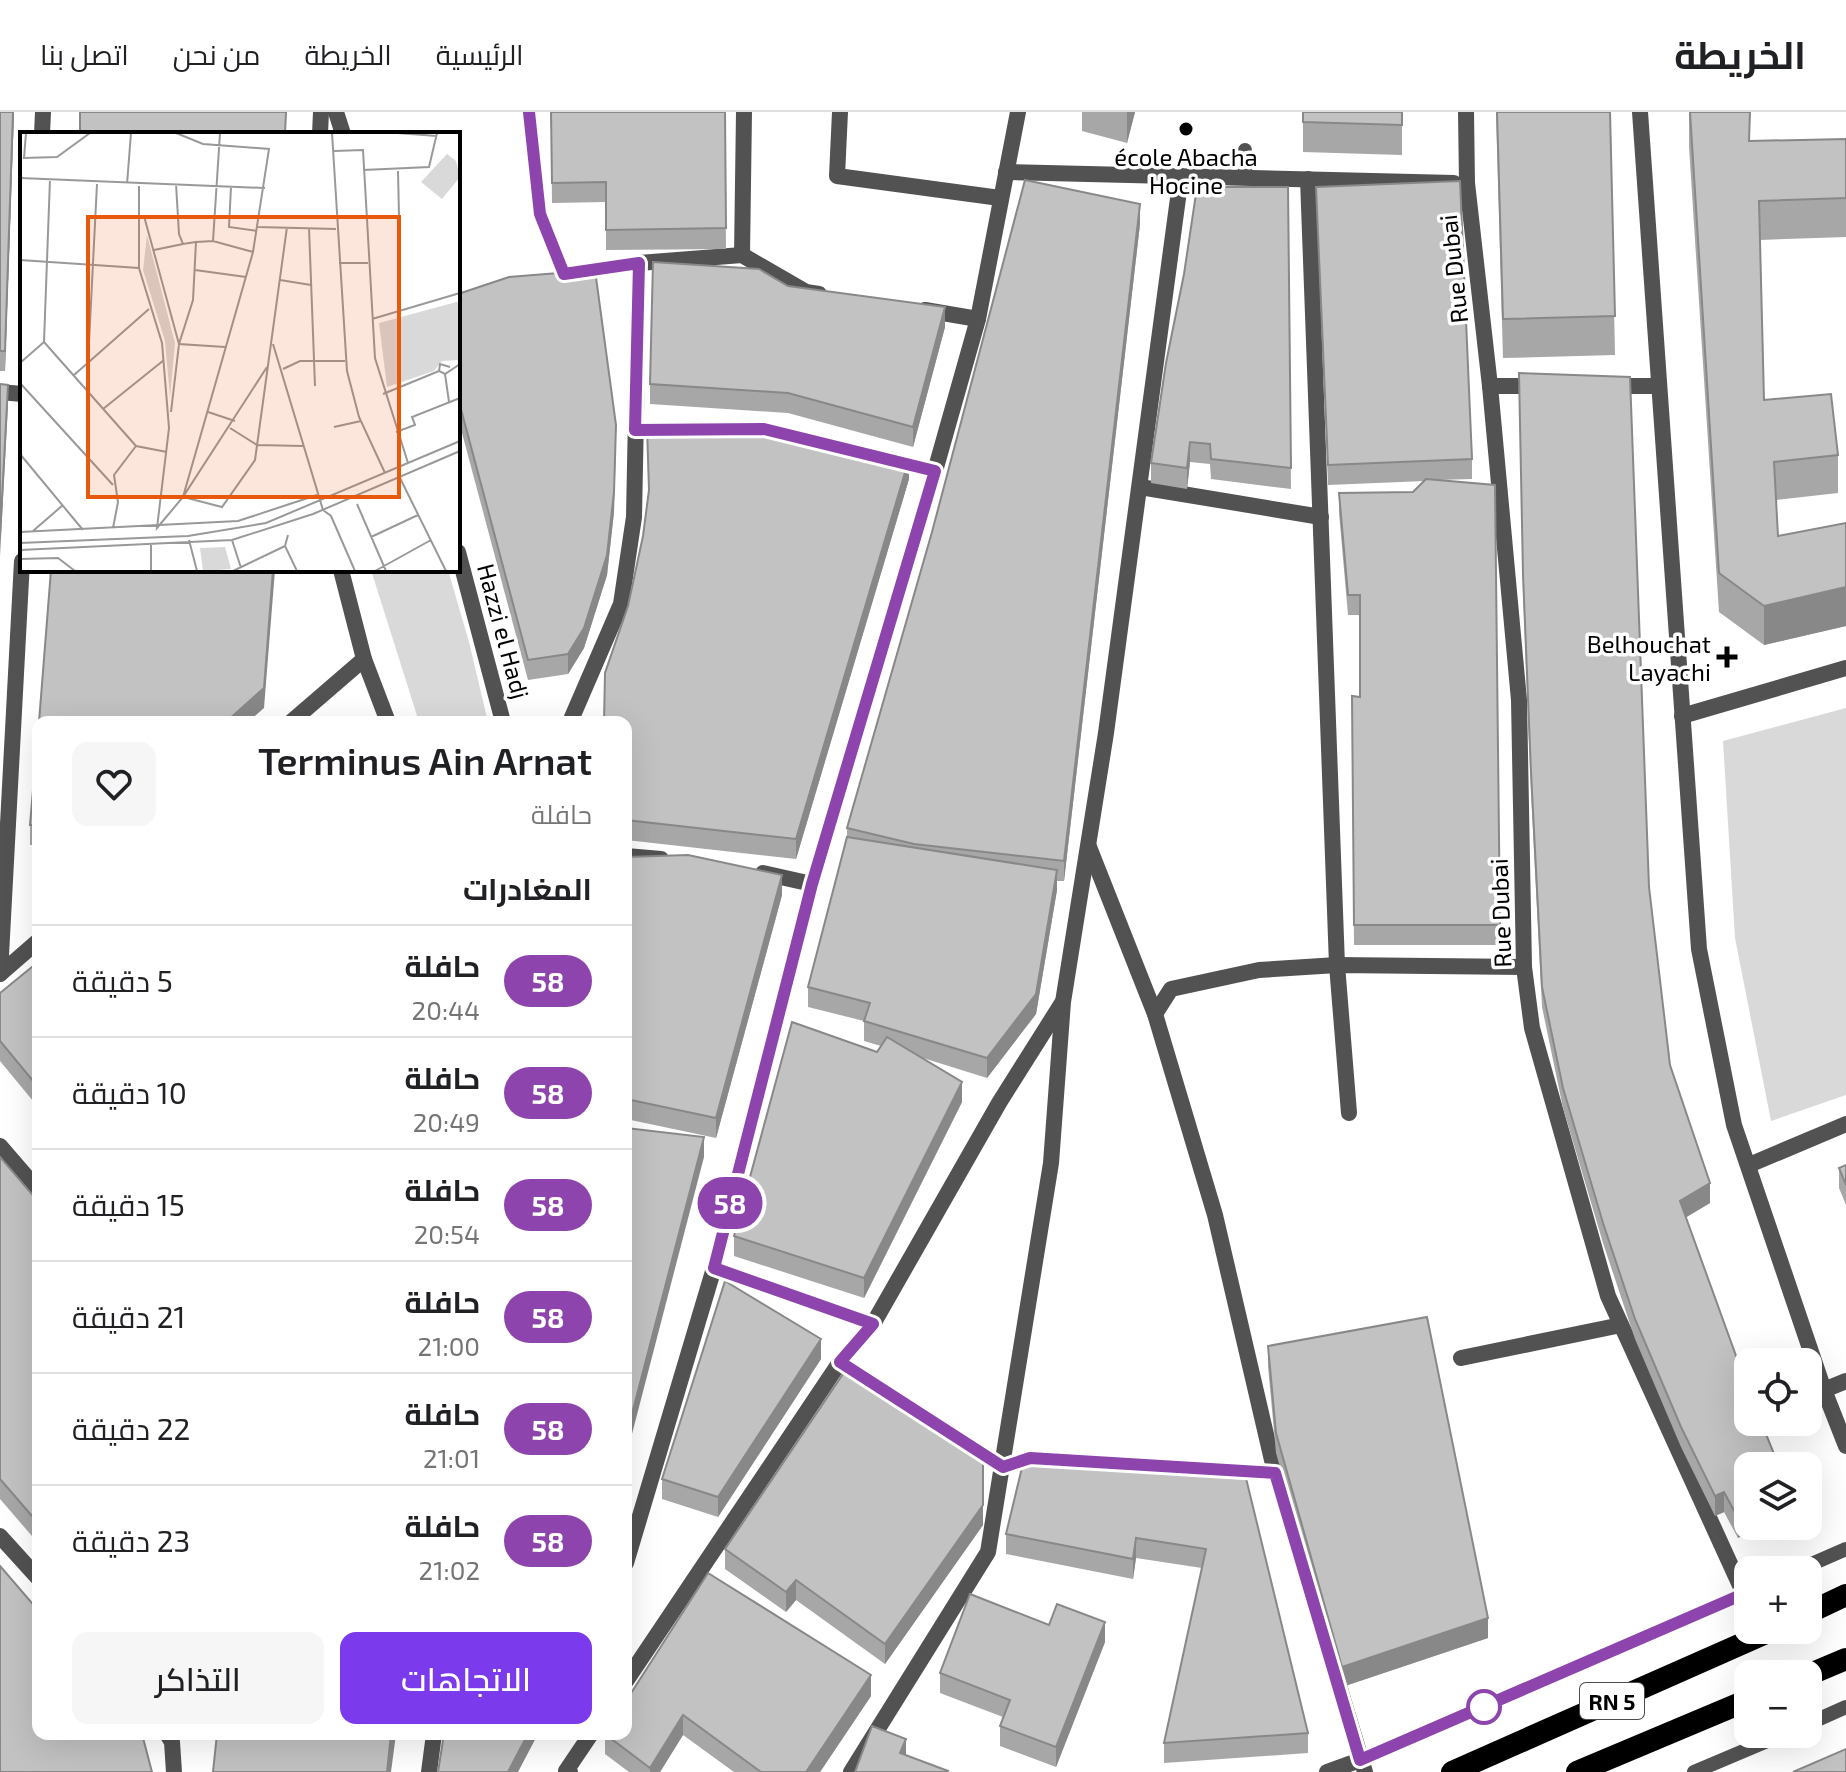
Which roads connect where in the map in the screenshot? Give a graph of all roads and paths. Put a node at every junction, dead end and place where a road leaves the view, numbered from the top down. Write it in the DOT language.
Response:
graph roads {
  1 [pos="43,112"];
  2 [pos="321,112"];
  3 [pos="336,112"];
  4 [pos="529,112"];
  5 [pos="744,112"];
  6 [pos="840,112"];
  7 [pos="1018,112"];
  8 [pos="1466,112"];
  9 [pos="1642,112"];
  10 [pos="42,132"];
  11 [pos="320,132"];
  12 [pos="342,132"];
  13 [pos="1245,150"];
  14 [pos="1006,172"];
  15 [pos="1181,176"];
  16 [pos="1245,177"];
  17 [pos="1308,179"];
  18 [pos="1467,183"];
  19 [pos="1000,198"];
  20 [pos="742,255"];
  21 [pos="639,263"];
  22 [pos="837,297"];
  23 [pos="915,309"];
  24 [pos="978,319"];
  25 [pos="1490,386"];
  26 [pos="1552,386"];
  27 [pos="1598,386"];
  28 [pos="1659,386"];
  29 [pos="0,392"];
  30 [pos="20,394"];
  31 [pos="878,457"];
  32 [pos="935,471"];
  33 [pos="1140,487"];
  34 [pos="1321,517"];
  35 [pos="460,560"];
  36 [pos="21,572"];
  37 [pos="342,572"];
  38 [pos="364,659"];
  39 [pos="1846,668"];
  40 [pos="298,716"];
  41 [pos="386,716"];
  42 [pos="501,716"];
  43 [pos="573,716"];
  44 [pos="1682,716"];
  45 [pos="1088,846"];
  46 [pos="632,857"];
  47 [pos="672,860"];
  48 [pos="750,870"];
  49 [pos="812,884"];
  50 [pos="32,946"];
  51 [pos="1337,965"];
  52 [pos="1524,967"];
  53 [pos="0,974"];
  54 [pos="1063,1002"];
  55 [pos="1155,1014"];
  56 [pos="1349,1113"];
  57 [pos="1846,1124"];
  58 [pos="0,1146"];
  59 [pos="1749,1165"];
  60 [pos="32,1183"];
  61 [pos="714,1268"];
  62 [pos="873,1324"];
  63 [pos="1621,1325"];
  64 [pos="1461,1358"];
  65 [pos="840,1362"];
  66 [pos="1846,1381"];
  67 [pos="1824,1390"];
  68 [pos="1846,1446"];
  69 [pos="1060,1460"];
  70 [pos="1003,1467"];
  71 [pos="1213,1469"];
  72 [pos="1275,1473"];
  73 [pos="0,1536"];
  74 [pos="632,1543"];
  75 [pos="1846,1549"];
  76 [pos="1822,1560"];
  77 [pos="1734,1570"];
  78 [pos="32,1571"];
  79 [pos="1846,1595"];
  80 [pos="1734,1601"];
  81 [pos="1822,1606"];
  82 [pos="1737,1644"];
  83 [pos="1846,1659"];
  84 [pos="1822,1669"];
  85 [pos="632,1672"];
  86 [pos="1734,1706"];
  87 [pos="1846,1707"];
  88 [pos="1822,1718"];
  89 [pos="171,1740"];
  90 [pos="433,1740"];
  91 [pos="575,1740"];
  92 [pos="587,1740"];
  93 [pos="1751,1748"];
  94 [pos="1363,1766"];
  95 [pos="174,1772"];
  96 [pos="429,1772"];
  97 [pos="567,1772"];
  98 [pos="851,1772"];
  99 [pos="1327,1772"];
  100 [pos="1452,1772"];
  101 [pos="1577,1772"];
  102 [pos="1694,1772"];
  1 -- 10 [label="street"];
  2 -- 11 [label="street"];
  3 -- 12 [label="street"];
  4 -- 21 [label="street"];
  5 -- 20 [label="street"];
  6 -- 19 [label="street"];
  7 -- 14 [label="street"];
  8 -- 18 [label="street, Rue Dubai"];
  9 -- 28 [label="street"];
  13 -- 16 [label="lane"];
  14 -- 15 [label="street"];
  14 -- 19 [label="street"];
  15 -- 16 [label="street"];
  15 -- 33 [label="street"];
  16 -- 17 [label="street"];
  17 -- 18 [label="street"];
  17 -- 34 [label="street"];
  18 -- 25 [label="street, Rue Dubai"];
  19 -- 24 [label="street"];
  20 -- 21 [label="street"];
  20 -- 22 [label="street"];
  21 -- 43 [label="street"];
  23 -- 24 [label="street"];
  24 -- 32 [label="street"];
  25 -- 26 [label="street"];
  25 -- 52 [label="street, Rue Dubai"];
  27 -- 28 [label="street"];
  28 -- 44 [label="street"];
  29 -- 30 [label="street"];
  31 -- 32 [label="street"];
  32 -- 49 [label="street"];
  33 -- 34 [label="street"];
  33 -- 45 [label="street"];
  34 -- 51 [label="street"];
  35 -- 42 [label="street, Hazzi el Hadj"];
  36 -- 53 [label="street"];
  37 -- 38 [label="street"];
  38 -- 40 [label="street"];
  38 -- 41 [label="street"];
  39 -- 44 [label="street"];
  44 -- 59 [label="street"];
  45 -- 54 [label="street"];
  45 -- 55 [label="street"];
  46 -- 47 [label="street"];
  48 -- 49 [label="street"];
  49 -- 61 [label="street"];
  50 -- 53 [label="street"];
  51 -- 52 [label="street"];
  51 -- 55 [label="street"];
  51 -- 56 [label="street"];
  52 -- 63 [label="street, Rue Dubai"];
  54 -- 62 [label="street"];
  54 -- 70 [label="street"];
  55 -- 72 [label="street"];
  57 -- 59 [label="street"];
  58 -- 60 [label="street"];
  59 -- 67 [label="street"];
  61 -- 62 [label="street"];
  61 -- 74 [label="street"];
  62 -- 65 [label="street"];
  63 -- 64 [label="street"];
  63 -- 77 [label="street, Rue Dubai"];
  65 -- 70 [label="street"];
  65 -- 85 [label="street"];
  66 -- 67 [label="street"];
  67 -- 68 [label="street"];
  69 -- 70 [label="street"];
  70 -- 98 [label="street"];
  71 -- 72 [label="street"];
  72 -- 94 [label="street"];
  73 -- 78 [label="street"];
  75 -- 76 [label="lane"];
  79 -- 81 [label="highway"];
  80 -- 94 [label="lane"];
  82 -- 100 [label="highway, RN 5"];
  83 -- 84 [label="highway"];
  86 -- 101 [label="highway, RN 5"];
  87 -- 88 [label="lane"];
  89 -- 95 [label="street"];
  90 -- 96 [label="street"];
  91 -- 97 [label="street"];
  92 -- 97 [label="street"];
  93 -- 102 [label="lane"];
  94 -- 99 [label="street"];
}
